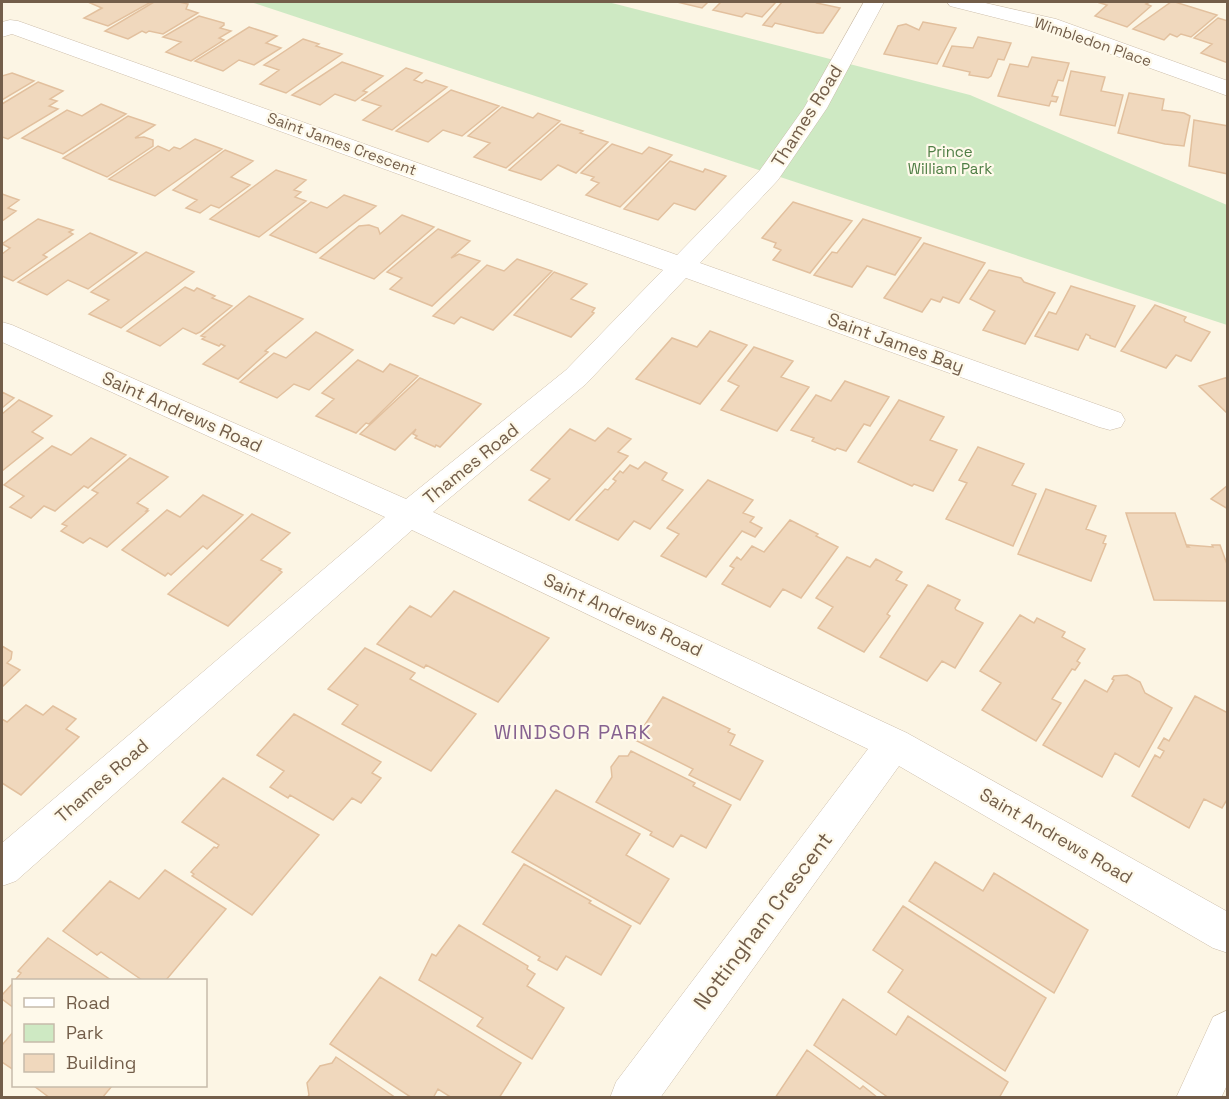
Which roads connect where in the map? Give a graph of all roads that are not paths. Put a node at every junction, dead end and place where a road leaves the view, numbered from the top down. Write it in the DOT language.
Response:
graph roads {
  1 [pos="874,2"];
  2 [pos="957,2"];
  3 [pos="2,31"];
  4 [pos="1227,89"];
  5 [pos="683,266"];
  6 [pos="2,331"];
  7 [pos="1110,420"];
  8 [pos="410,514"];
  9 [pos="894,744"];
  10 [pos="2,868"];
  11 [pos="1227,934"];
  12 [pos="1227,1032"];
  13 [pos="632,1098"];
  14 [pos="1198,1098"];
  1 -- 5 [label="street, Thames Road"];
  2 -- 4 [label="street, Wimbledon Place"];
  3 -- 5 [label="street, Saint James Crescent"];
  5 -- 7 [label="street, Saint James Bay"];
  5 -- 8 [label="street, Thames Road"];
  6 -- 8 [label="street, Saint Andrews Road"];
  8 -- 9 [label="street, Saint Andrews Road"];
  8 -- 10 [label="street, Thames Road"];
  9 -- 11 [label="street, Saint Andrews Road"];
  9 -- 13 [label="street, Nottingham Crescent"];
  12 -- 14 [label="street"];
}
